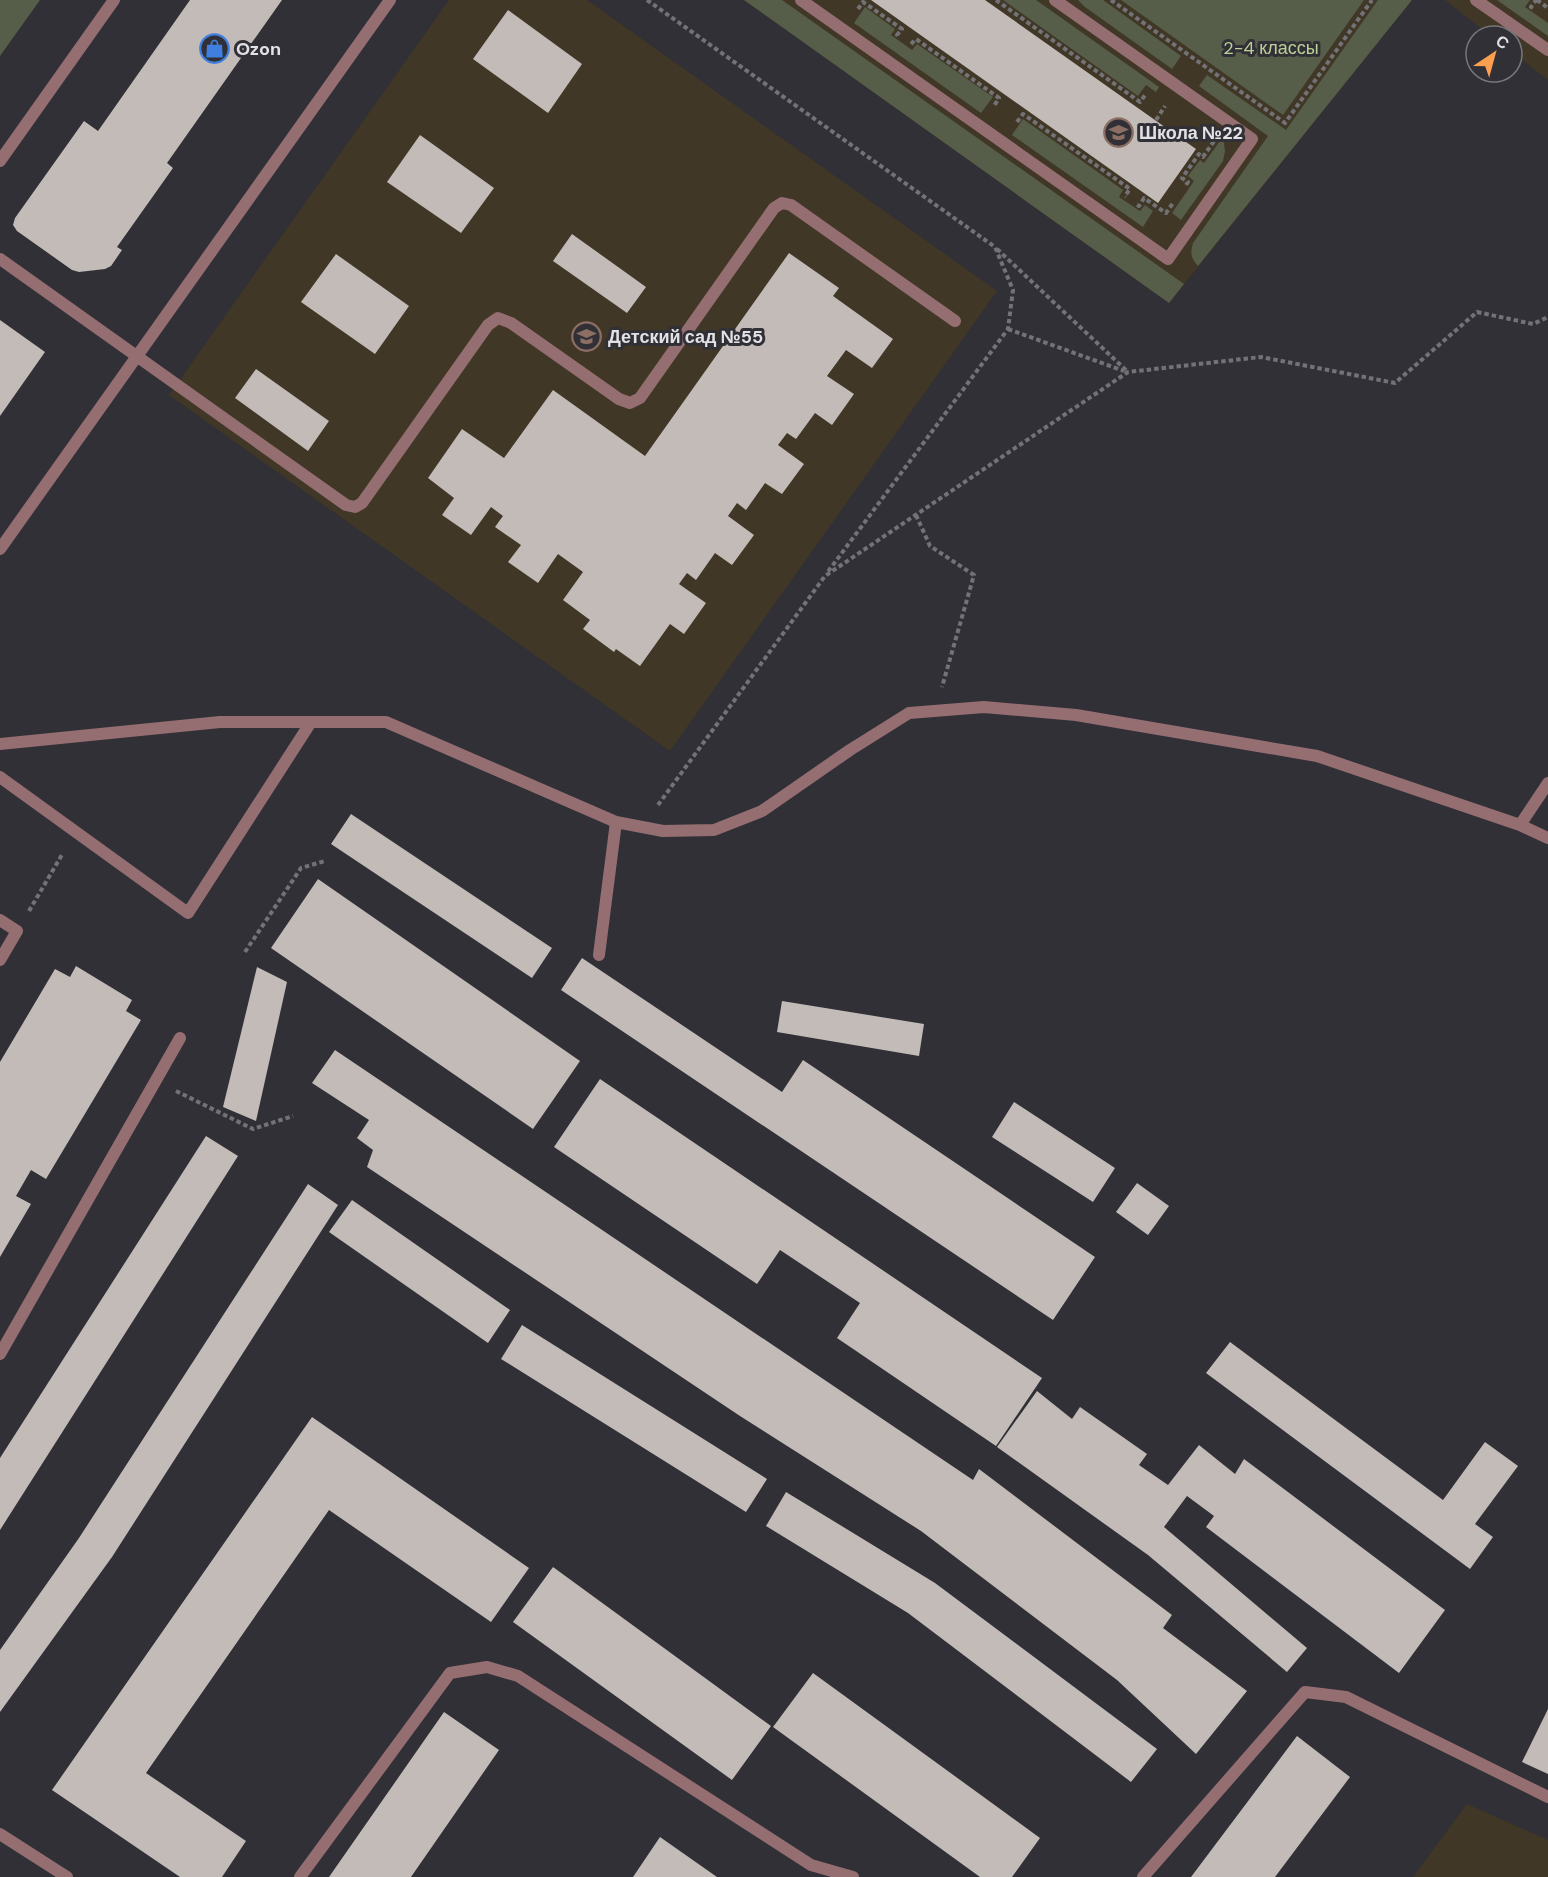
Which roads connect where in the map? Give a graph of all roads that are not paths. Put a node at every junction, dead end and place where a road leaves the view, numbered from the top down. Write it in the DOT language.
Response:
graph roads {
  1 [pos="114,0"];
  2 [pos="390,0"];
  3 [pos="801,0"];
  4 [pos="1055,0"];
  5 [pos="1476,0"];
  6 [pos="1548,50"];
  7 [pos="0,161"];
  8 [pos="0,259"];
  9 [pos="955,321"];
  10 [pos="137,356"];
  11 [pos="0,549"];
  12 [pos="310,722"];
  13 [pos="0,744"];
  14 [pos="0,777"];
  15 [pos="1548,783"];
  16 [pos="616,822"];
  17 [pos="1520,825"];
  18 [pos="1548,838"];
  19 [pos="0,920"];
  20 [pos="599,955"];
  21 [pos="0,960"];
  22 [pos="180,1038"];
  23 [pos="0,1354"];
  24 [pos="1548,1797"];
  25 [pos="0,1834"];
  26 [pos="67,1877"];
  27 [pos="300,1877"];
  28 [pos="853,1877"];
  29 [pos="1143,1877"];
  1 -- 7 [label="lane"];
  2 -- 10 [label="lane"];
  3 -- 4 [label="lane"];
  5 -- 6 [label="lane"];
  8 -- 10 [label="lane"];
  9 -- 10 [label="lane"];
  10 -- 11 [label="lane"];
  12 -- 13 [label="lane"];
  12 -- 14 [label="lane"];
  12 -- 16 [label="lane"];
  15 -- 17 [label="lane"];
  16 -- 17 [label="lane"];
  16 -- 20 [label="lane"];
  17 -- 18 [label="lane"];
  19 -- 21 [label="lane"];
  22 -- 23 [label="lane"];
  24 -- 29 [label="lane"];
  25 -- 26 [label="lane"];
  27 -- 28 [label="lane"];
}
